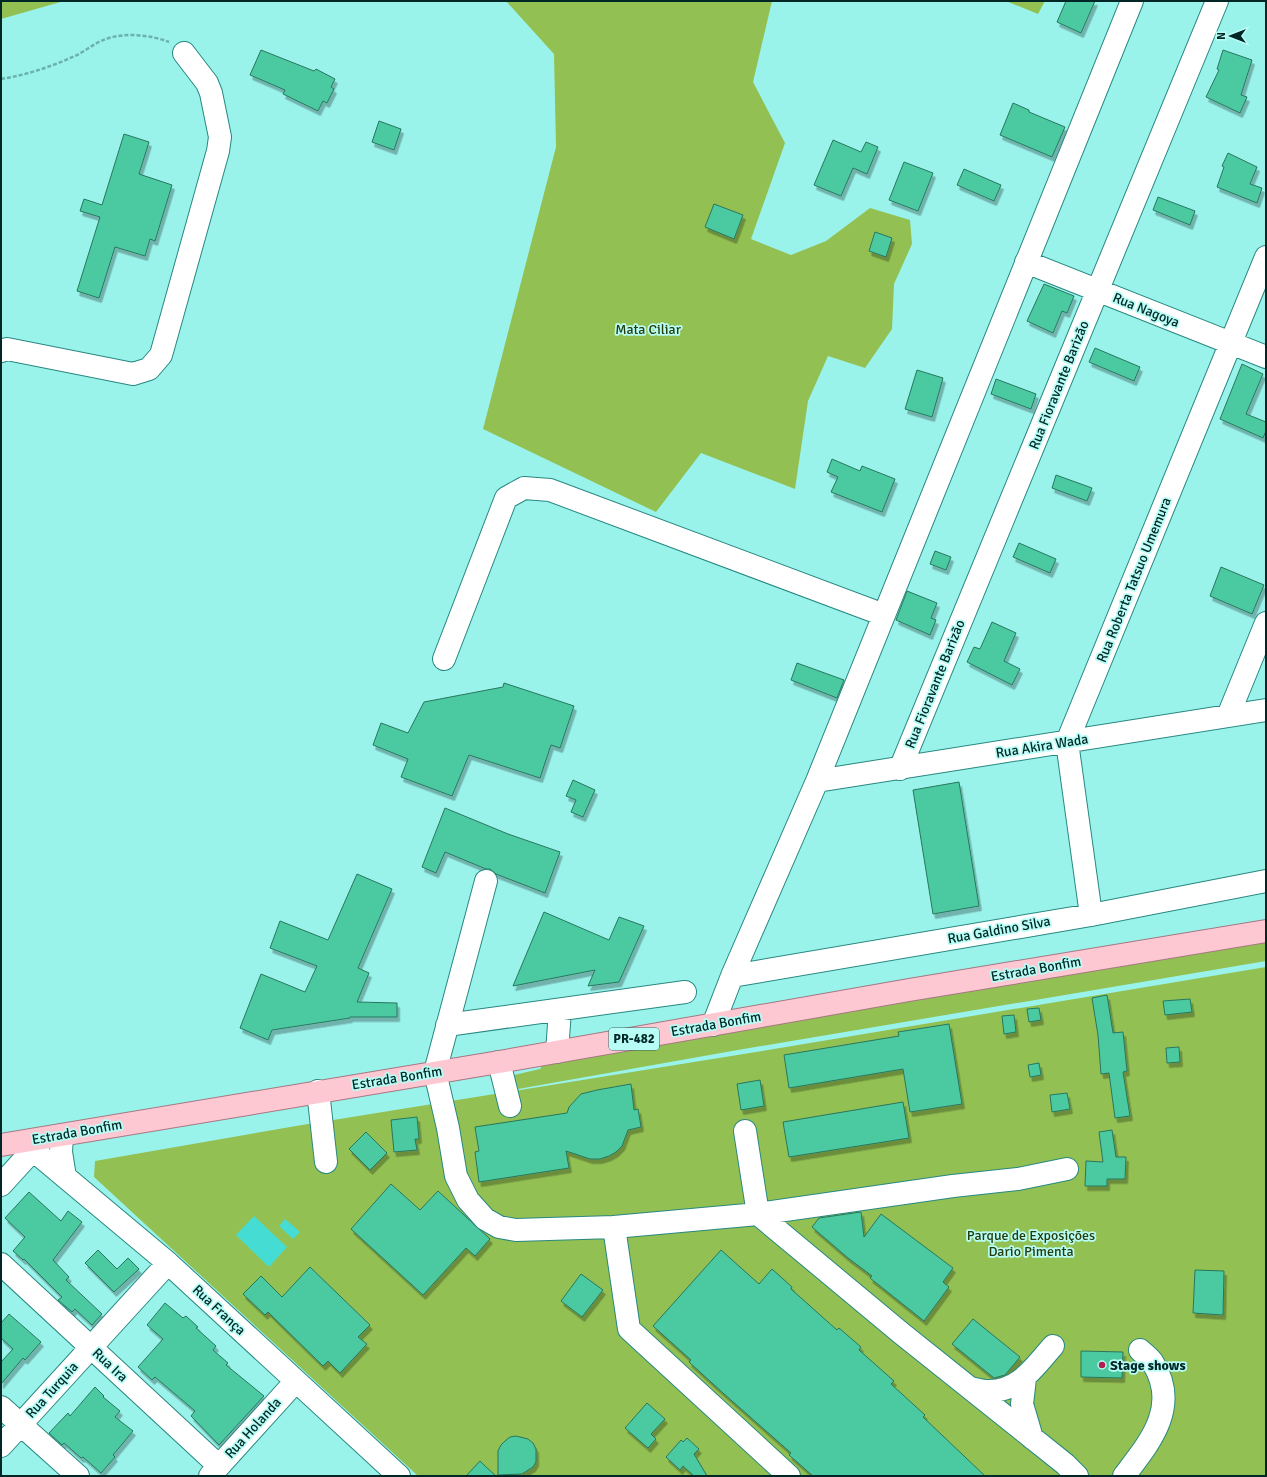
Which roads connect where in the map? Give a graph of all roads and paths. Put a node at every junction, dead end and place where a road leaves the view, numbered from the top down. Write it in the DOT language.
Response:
graph roads {
  1 [pos="1132,1"];
  2 [pos="1217,1"];
  3 [pos="184,53"];
  4 [pos="1,79"];
  5 [pos="1266,258"];
  6 [pos="1026,262"];
  7 [pos="1098,290"];
  8 [pos="1231,343"];
  9 [pos="1,351"];
  10 [pos="1266,357"];
  11 [pos="884,615"];
  12 [pos="1266,623"];
  13 [pos="444,659"];
  14 [pos="1266,710"];
  15 [pos="1228,716"];
  16 [pos="1067,742"];
  17 [pos="900,769"];
  18 [pos="817,781"];
  19 [pos="486,880"];
  20 [pos="1266,881"];
  21 [pos="1091,915"];
  22 [pos="1266,932"];
  23 [pos="732,976"];
  24 [pos="686,992"];
  25 [pos="560,1010"];
  26 [pos="713,1025"];
  27 [pos="447,1026"];
  28 [pos="557,1052"];
  29 [pos="499,1062"];
  30 [pos="435,1072"];
  31 [pos="318,1091"];
  32 [pos="510,1106"];
  33 [pos="745,1131"];
  34 [pos="46,1141"];
  35 [pos="1,1145"];
  36 [pos="326,1162"];
  37 [pos="1068,1169"];
  38 [pos="65,1177"];
  39 [pos="1,1185"];
  40 [pos="758,1214"];
  41 [pos="614,1227"];
  42 [pos="168,1263"];
  43 [pos="1,1264"];
  44 [pos="1053,1346"];
  45 [pos="91,1348"];
  46 [pos="1140,1350"];
  47 [pos="1025,1378"];
  48 [pos="296,1381"];
  49 [pos="970,1388"];
  50 [pos="1,1407"];
  51 [pos="21,1425"];
  52 [pos="1032,1438"];
  53 [pos="1,1446"];
  54 [pos="214,1471"];
  55 [pos="78,1476"];
  56 [pos="399,1476"];
  57 [pos="789,1476"];
  58 [pos="1077,1476"];
  59 [pos="1124,1476"];
  1 -- 6 [label="street"];
  2 -- 7 [label="street, Rua Fioravante Barizão"];
  3 -- 4 [label="path"];
  3 -- 9 [label="street"];
  5 -- 8 [label="street, Rua Roberta Tatsuo Umemura"];
  6 -- 7 [label="street, Rua Nagoya"];
  6 -- 11 [label="street"];
  7 -- 8 [label="street, Rua Nagoya"];
  7 -- 17 [label="street, Rua Fioravante Barizão"];
  8 -- 10 [label="street, Rua Nagoya"];
  8 -- 16 [label="street, Rua Roberta Tatsuo Umemura"];
  11 -- 13 [label="street"];
  11 -- 18 [label="street"];
  12 -- 15 [label="street"];
  14 -- 15 [label="street, Rua Akira Wada"];
  15 -- 16 [label="street, Rua Akira Wada"];
  16 -- 17 [label="street, Rua Akira Wada"];
  16 -- 21 [label="street"];
  17 -- 18 [label="street, Rua Akira Wada"];
  18 -- 23 [label="street"];
  19 -- 27 [label="street"];
  20 -- 21 [label="street, Rua Galdino Silva"];
  21 -- 23 [label="street, Rua Galdino Silva"];
  22 -- 26 [label="main road, Estrada Bonfim / PR-482"];
  23 -- 26 [label="street"];
  24 -- 25 [label="street"];
  25 -- 27 [label="street"];
  25 -- 28 [label="street"];
  26 -- 28 [label="main road, Estrada Bonfim / PR-482"];
  27 -- 30 [label="street"];
  28 -- 29 [label="main road, Estrada Bonfim / PR-482"];
  29 -- 30 [label="main road, Estrada Bonfim / PR-482"];
  29 -- 32 [label="street"];
  30 -- 31 [label="main road, Estrada Bonfim / PR-482"];
  30 -- 41 [label="street"];
  31 -- 34 [label="main road, Estrada Bonfim / PR-482"];
  31 -- 36 [label="street"];
  33 -- 40 [label="street"];
  34 -- 35 [label="main road, Estrada Bonfim / PR-482"];
  34 -- 38 [label="street, Rua França"];
  34 -- 38 [label="street"];
  34 -- 39 [label="street"];
  37 -- 40 [label="street"];
  38 -- 42 [label="street, Rua França"];
  40 -- 41 [label="street"];
  40 -- 49 [label="street"];
  41 -- 57 [label="street"];
  42 -- 45 [label="street, Rua Turquia"];
  42 -- 48 [label="street, Rua França"];
  43 -- 45 [label="street, Rua Ira"];
  44 -- 47 [label="street"];
  45 -- 51 [label="street, Rua Turquia"];
  45 -- 54 [label="street, Rua Ira"];
  46 -- 59 [label="street"];
  47 -- 49 [label="street"];
  47 -- 52 [label="street"];
  48 -- 54 [label="street, Rua Holanda"];
  48 -- 56 [label="street, Rua França"];
  49 -- 52 [label="street"];
  50 -- 51 [label="street"];
  51 -- 53 [label="street, Rua Turquia"];
  51 -- 55 [label="street"];
  52 -- 58 [label="street"];
}
